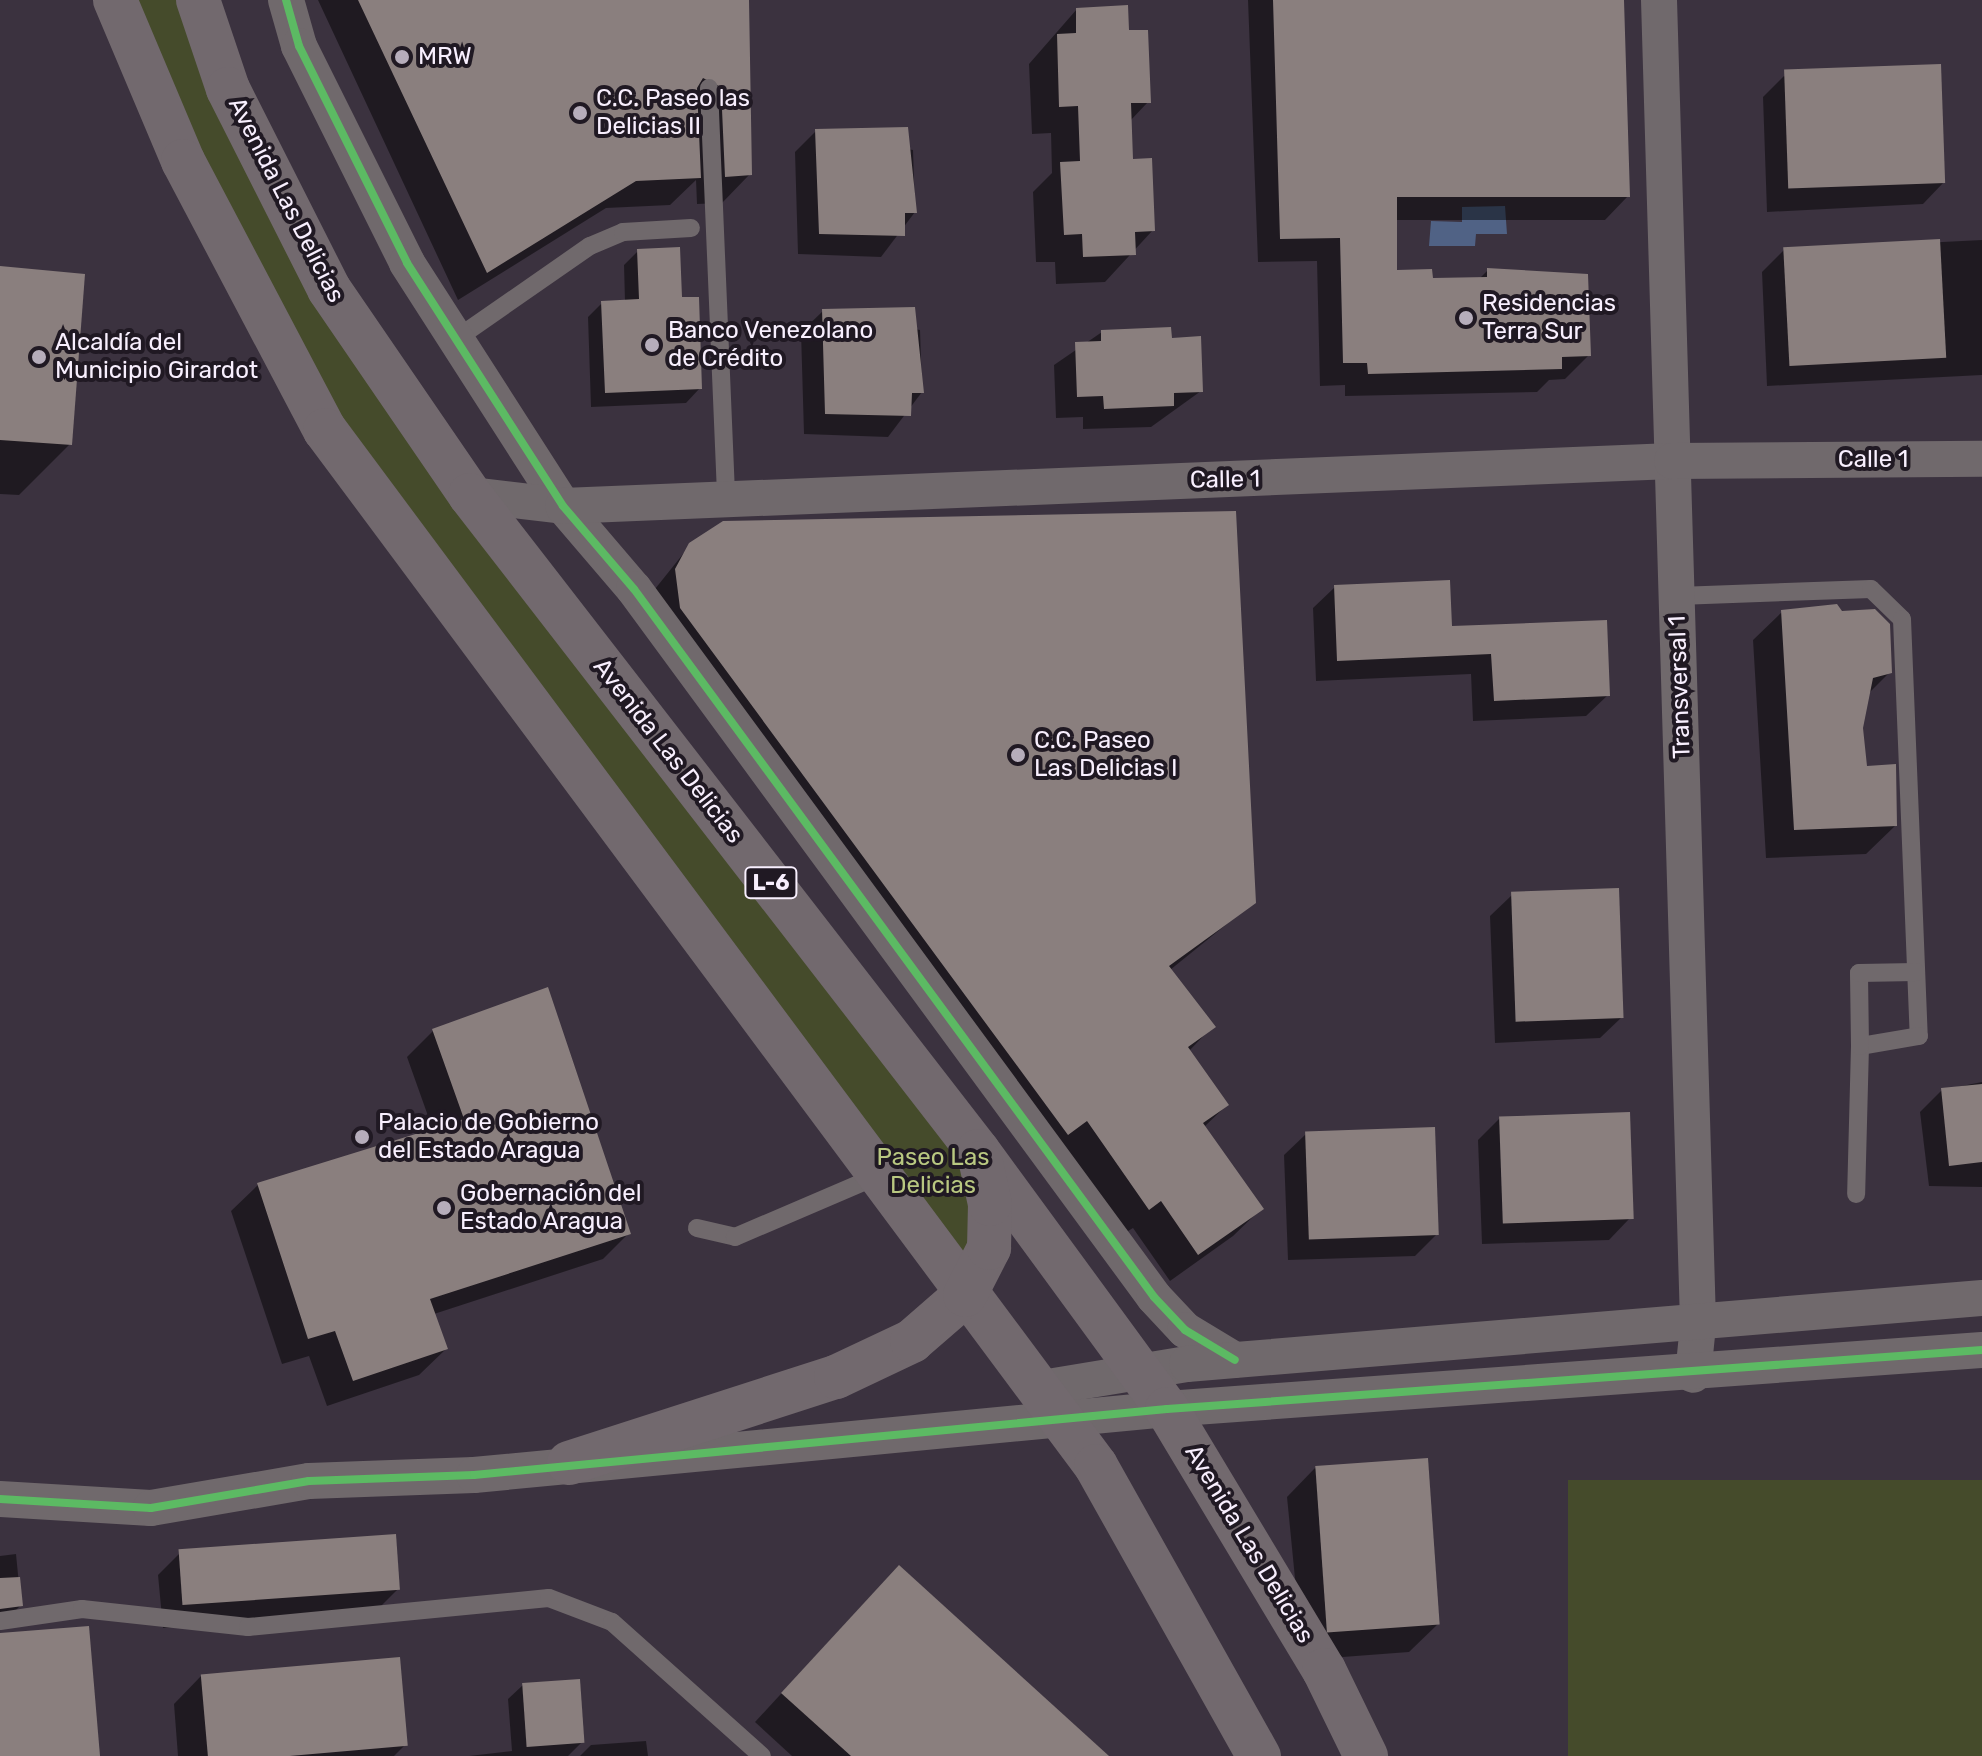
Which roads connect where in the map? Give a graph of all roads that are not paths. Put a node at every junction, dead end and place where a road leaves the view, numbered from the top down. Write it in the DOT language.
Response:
graph roads {
  1 [pos="96,0"];
  2 [pos="115,0"];
  3 [pos="198,0"];
  4 [pos="286,0"];
  5 [pos="1659,0"];
  6 [pos="135,54"];
  7 [pos="709,88"];
  8 [pos="691,228"];
  9 [pos="456,339"];
  10 [pos="1982,459"];
  11 [pos="1672,461"];
  12 [pos="470,495"];
  13 [pos="726,497"];
  14 [pos="563,506"];
  15 [pos="1678,596"];
  16 [pos="1916,972"];
  17 [pos="1860,1046"];
  18 [pos="978,1151"];
  19 [pos="877,1176"];
  20 [pos="1856,1194"];
  21 [pos="697,1228"];
  22 [pos="965,1295"];
  23 [pos="1982,1298"];
  24 [pos="1698,1325"];
  25 [pos="1982,1350"];
  26 [pos="1235,1360"];
  27 [pos="1137,1373"];
  28 [pos="1693,1375"];
  29 [pos="1049,1405"];
  30 [pos="1167,1409"];
  31 [pos="569,1463"];
  32 [pos="0,1499"];
  33 [pos="0,1621"];
  34 [pos="762,1756"];
  35 [pos="1259,1756"];
  36 [pos="1366,1756"];
  1 -- 6 [label="street"];
  2 -- 6 [label="main road"];
  3 -- 12 [label="main road, Avenida Las Delicias / L-6"];
  4 -- 9 [label="street"];
  5 -- 11 [label="street, Transversal 1"];
  6 -- 19 [label="main road"];
  7 -- 13 [label="lane"];
  8 -- 9 [label="lane"];
  9 -- 14 [label="street"];
  10 -- 11 [label="street, Calle 1"];
  11 -- 13 [label="street, Calle 1"];
  11 -- 15 [label="street, Transversal 1"];
  12 -- 14 [label="street, Calle 1"];
  12 -- 18 [label="main road, Avenida Las Delicias / L-6"];
  13 -- 14 [label="street, Calle 1"];
  14 -- 26 [label="street"];
  15 -- 16 [label="lane"];
  15 -- 24 [label="street, Transversal 1"];
  16 -- 17 [label="lane"];
  16 -- 17 [label="lane"];
  17 -- 20 [label="lane"];
  18 -- 22 [label="main road, L-6"];
  18 -- 27 [label="main road, Avenida Las Delicias / L-6"];
  19 -- 21 [label="lane"];
  19 -- 22 [label="main road"];
  22 -- 29 [label="main road"];
  22 -- 31 [label="main road, L-6"];
  23 -- 24 [label="street"];
  24 -- 26 [label="street"];
  24 -- 28 [label="street, Transversal 1"];
  25 -- 28 [label="street"];
  26 -- 27 [label="street"];
  27 -- 29 [label="street"];
  27 -- 30 [label="main road, Avenida Las Delicias / L-6"];
  28 -- 30 [label="street"];
  29 -- 30 [label="street"];
  29 -- 31 [label="street"];
  29 -- 35 [label="main road"];
  30 -- 36 [label="main road, Avenida Las Delicias / L-6"];
  31 -- 32 [label="street"];
  33 -- 34 [label="lane"];
}
